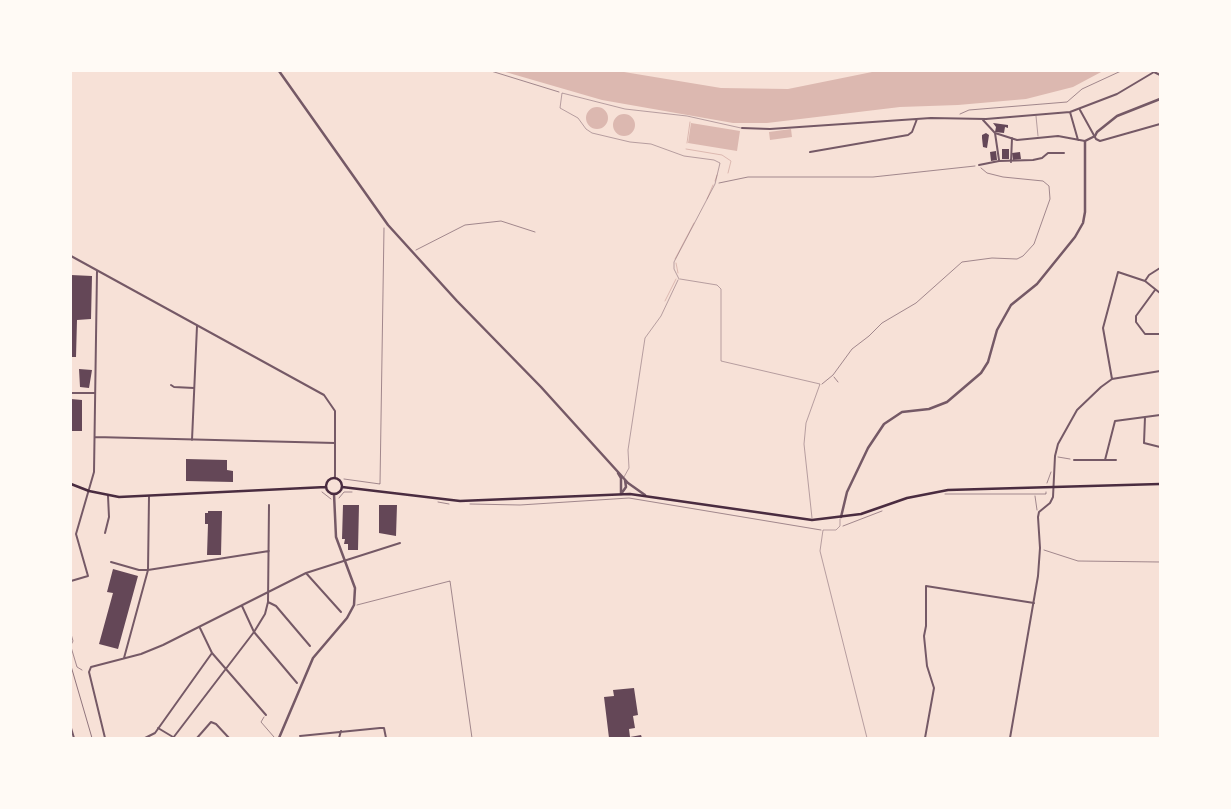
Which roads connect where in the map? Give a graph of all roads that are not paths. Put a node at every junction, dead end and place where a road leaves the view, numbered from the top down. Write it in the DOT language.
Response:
graph roads {
  1 [pos="279,71"];
  2 [pos="1160,75"];
  3 [pos="1160,99"];
  4 [pos="1080,109"];
  5 [pos="1070,112"];
  6 [pos="1036,116"];
  7 [pos="917,119"];
  8 [pos="983,120"];
  9 [pos="1160,124"];
  10 [pos="742,128"];
  11 [pos="995,133"];
  12 [pos="1095,136"];
  13 [pos="1012,138"];
  14 [pos="1038,138"];
  15 [pos="1078,140"];
  16 [pos="1085,141"];
  17 [pos="810,152"];
  18 [pos="1064,153"];
  19 [pos="999,161"];
  20 [pos="1011,162"];
  21 [pos="979,166"];
  22 [pos="71,256"];
  23 [pos="1160,268"];
  24 [pos="97,271"];
  25 [pos="679,279"];
  26 [pos="1145,281"];
  27 [pos="1155,290"];
  28 [pos="1160,293"];
  29 [pos="196,326"];
  30 [pos="1160,334"];
  31 [pos="1160,371"];
  32 [pos="1112,379"];
  33 [pos="171,385"];
  34 [pos="194,388"];
  35 [pos="71,393"];
  36 [pos="95,393"];
  37 [pos="1160,415"];
  38 [pos="1145,417"];
  39 [pos="95,437"];
  40 [pos="192,440"];
  41 [pos="336,443"];
  42 [pos="1160,447"];
  43 [pos="1074,460"];
  44 [pos="1104,460"];
  45 [pos="1116,460"];
  46 [pos="335,478"];
  47 [pos="623,478"];
  48 [pos="71,484"];
  49 [pos="1160,484"];
  50 [pos="326,487"];
  51 [pos="342,487"];
  52 [pos="1054,488"];
  53 [pos="89,491"];
  54 [pos="334,494"];
  55 [pos="621,494"];
  56 [pos="645,495"];
  57 [pos="108,496"];
  58 [pos="149,497"];
  59 [pos="269,500"];
  60 [pos="269,504"];
  61 [pos="840,518"];
  62 [pos="812,520"];
  63 [pos="105,533"];
  64 [pos="400,543"];
  65 [pos="269,551"];
  66 [pos="343,560"];
  67 [pos="111,562"];
  68 [pos="148,570"];
  69 [pos="306,573"];
  70 [pos="71,581"];
  71 [pos="268,591"];
  72 [pos="268,602"];
  73 [pos="1034,603"];
  74 [pos="242,606"];
  75 [pos="341,612"];
  76 [pos="200,628"];
  77 [pos="254,632"];
  78 [pos="310,646"];
  79 [pos="212,653"];
  80 [pos="124,658"];
  81 [pos="225,669"];
  82 [pos="297,683"];
  83 [pos="266,716"];
  84 [pos="158,728"];
  85 [pos="72,731"];
  86 [pos="341,731"];
  87 [pos="300,736"];
  88 [pos="304,736"];
  89 [pos="74,738"];
  90 [pos="105,738"];
  91 [pos="145,738"];
  92 [pos="173,738"];
  93 [pos="197,738"];
  94 [pos="229,738"];
  95 [pos="280,738"];
  96 [pos="339,738"];
  97 [pos="386,738"];
  98 [pos="867,738"];
  99 [pos="925,738"];
  100 [pos="1010,738"];
  1 -- 47 [label="street"];
  2 -- 4 [label="street"];
  3 -- 12 [label="street"];
  4 -- 5 [label="street"];
  4 -- 12 [label="street"];
  5 -- 6 [label="street"];
  5 -- 15 [label="street"];
  6 -- 8 [label="street"];
  6 -- 14 [label="lane"];
  7 -- 8 [label="street"];
  7 -- 10 [label="street"];
  7 -- 17 [label="street"];
  8 -- 11 [label="street"];
  9 -- 12 [label="street"];
  10 -- 25 [label="lane"];
  11 -- 13 [label="street"];
  11 -- 19 [label="street"];
  12 -- 16 [label="street"];
  13 -- 14 [label="street"];
  13 -- 20 [label="street"];
  14 -- 15 [label="street"];
  15 -- 16 [label="street"];
  16 -- 61 [label="street"];
  18 -- 20 [label="street"];
  19 -- 20 [label="street"];
  19 -- 21 [label="street"];
  22 -- 24 [label="street"];
  23 -- 26 [label="street"];
  24 -- 29 [label="street"];
  24 -- 36 [label="street"];
  25 -- 47 [label="lane"];
  25 -- 62 [label="lane"];
  26 -- 27 [label="street"];
  26 -- 32 [label="street"];
  27 -- 28 [label="street"];
  27 -- 30 [label="street"];
  29 -- 34 [label="street"];
  29 -- 41 [label="street"];
  31 -- 32 [label="street"];
  32 -- 52 [label="street"];
  33 -- 34 [label="street"];
  34 -- 40 [label="street"];
  35 -- 36 [label="street"];
  36 -- 39 [label="street"];
  37 -- 38 [label="street"];
  38 -- 42 [label="street"];
  38 -- 44 [label="street"];
  39 -- 40 [label="street"];
  39 -- 53 [label="street"];
  40 -- 41 [label="street"];
  41 -- 46 [label="street"];
  43 -- 44 [label="street"];
  44 -- 45 [label="street"];
  46 -- 50 [label="main road"];
  46 -- 51 [label="main road"];
  47 -- 55 [label="street"];
  47 -- 56 [label="street"];
  48 -- 53 [label="main road"];
  49 -- 52 [label="main road"];
  50 -- 54 [label="main road"];
  50 -- 58 [label="main road"];
  51 -- 54 [label="main road"];
  51 -- 55 [label="main road"];
  52 -- 61 [label="main road"];
  52 -- 73 [label="street"];
  53 -- 57 [label="main road"];
  53 -- 70 [label="street"];
  54 -- 66 [label="street"];
  55 -- 56 [label="main road"];
  56 -- 62 [label="main road"];
  57 -- 58 [label="main road"];
  57 -- 63 [label="street"];
  58 -- 68 [label="street"];
  59 -- 60 [label="lane"];
  60 -- 65 [label="street"];
  61 -- 62 [label="main road"];
  61 -- 98 [label="lane"];
  64 -- 66 [label="street"];
  65 -- 68 [label="street"];
  65 -- 71 [label="street"];
  66 -- 69 [label="street"];
  66 -- 95 [label="street"];
  67 -- 68 [label="street"];
  68 -- 80 [label="street"];
  69 -- 71 [label="street"];
  69 -- 75 [label="street"];
  71 -- 72 [label="street"];
  71 -- 74 [label="street"];
  72 -- 77 [label="street"];
  72 -- 78 [label="street"];
  73 -- 99 [label="street"];
  73 -- 100 [label="street"];
  74 -- 76 [label="street"];
  74 -- 77 [label="street"];
  76 -- 79 [label="street"];
  76 -- 80 [label="street"];
  77 -- 81 [label="street"];
  77 -- 82 [label="street"];
  79 -- 81 [label="street"];
  79 -- 84 [label="street"];
  80 -- 90 [label="street"];
  81 -- 83 [label="street"];
  81 -- 92 [label="street"];
  84 -- 91 [label="street"];
  84 -- 92 [label="street"];
  85 -- 89 [label="street"];
  86 -- 88 [label="street"];
  86 -- 96 [label="street"];
  86 -- 97 [label="street"];
  87 -- 88 [label="street"];
  93 -- 94 [label="street"];
}
